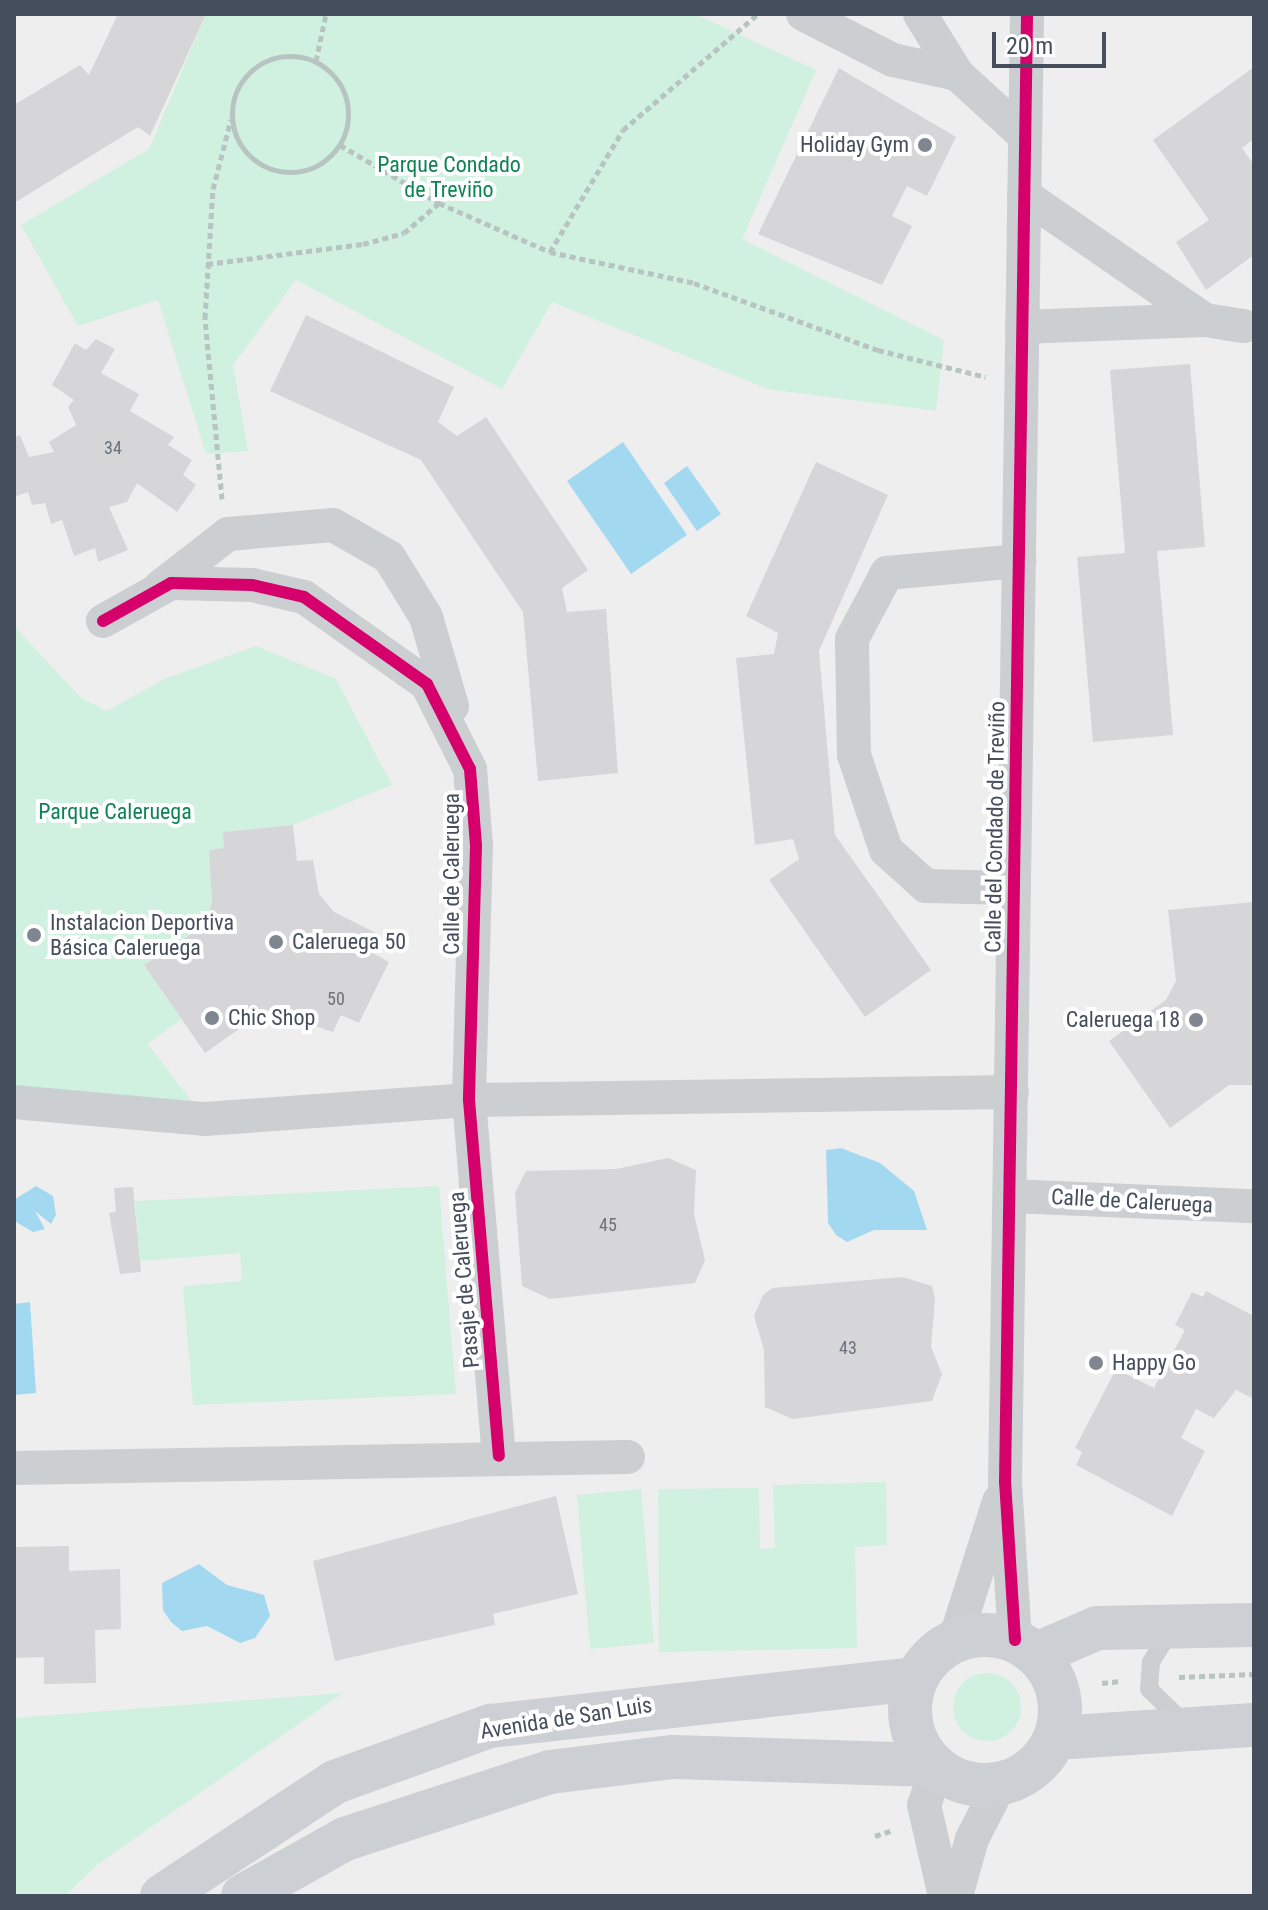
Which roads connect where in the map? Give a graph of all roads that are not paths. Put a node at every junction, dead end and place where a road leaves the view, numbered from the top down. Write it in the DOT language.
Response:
graph roads {
  1 [pos="803,14"];
  2 [pos="920,14"];
  3 [pos="1027,14"];
  4 [pos="957,74"];
  5 [pos="1025,136"];
  6 [pos="1024,195"];
  7 [pos="1205,320"];
  8 [pos="1022,327"];
  9 [pos="1251,330"];
  10 [pos="1019,561"];
  11 [pos="151,595"];
  12 [pos="103,621"];
  13 [pos="470,769"];
  14 [pos="1014,888"];
  15 [pos="1012,1092"];
  16 [pos="469,1100"];
  17 [pos="14,1102"];
  18 [pos="1011,1196"];
  19 [pos="1254,1206"];
  20 [pos="499,1456"];
  21 [pos="628,1457"];
  22 [pos="14,1468"];
  23 [pos="1005,1482"];
  24 [pos="1254,1625"];
  25 [pos="1173,1628"];
  26 [pos="955,1640"];
  27 [pos="1026,1647"];
  28 [pos="916,1679"];
  29 [pos="1254,1725"];
  30 [pos="1189,1727"];
  31 [pos="1056,1738"];
  32 [pos="934,1767"];
  33 [pos="1000,1784"];
  34 [pos="162,1896"];
  35 [pos="243,1896"];
  36 [pos="945,1896"];
  37 [pos="956,1896"];
  1 -- 4 [label="street"];
  2 -- 4 [label="street"];
  3 -- 5 [label="street, Calle del Condado de Treviño"];
  4 -- 5 [label="street"];
  5 -- 6 [label="street, Calle del Condado de Treviño"];
  6 -- 7 [label="street"];
  6 -- 8 [label="street, Calle del Condado de Treviño"];
  7 -- 8 [label="street"];
  7 -- 9 [label="street"];
  8 -- 10 [label="street, Calle del Condado de Treviño"];
  10 -- 14 [label="street, Calle del Condado de Treviño"];
  10 -- 14 [label="street, Calle del Condado de Treviño"];
  11 -- 12 [label="street, Calle de Caleruega"];
  11 -- 13 [label="street, Calle de Caleruega"];
  11 -- 13 [label="street, Calle de Caleruega"];
  13 -- 16 [label="street, Calle de Caleruega"];
  14 -- 15 [label="street, Calle del Condado de Treviño"];
  15 -- 16 [label="street"];
  15 -- 18 [label="street, Calle del Condado de Treviño"];
  16 -- 17 [label="street"];
  16 -- 20 [label="street, Pasaje de Caleruega"];
  18 -- 19 [label="street, Calle de Caleruega"];
  18 -- 23 [label="street, Calle del Condado de Treviño"];
  20 -- 21 [label="street"];
  20 -- 22 [label="street"];
  23 -- 26 [label="street, Calle del Condado de Treviño"];
  23 -- 27 [label="street, Calle del Condado de Treviño"];
  24 -- 25 [label="street"];
  25 -- 27 [label="street"];
  25 -- 30 [label="lane"];
  26 -- 27 [label="street"];
  26 -- 28 [label="street"];
  27 -- 31 [label="street"];
  28 -- 32 [label="street"];
  28 -- 34 [label="street, Avenida de San Luis"];
  29 -- 30 [label="street"];
  30 -- 31 [label="street"];
  31 -- 33 [label="street"];
  32 -- 33 [label="street"];
  32 -- 35 [label="street"];
  32 -- 36 [label="street"];
  33 -- 37 [label="street"];
}
